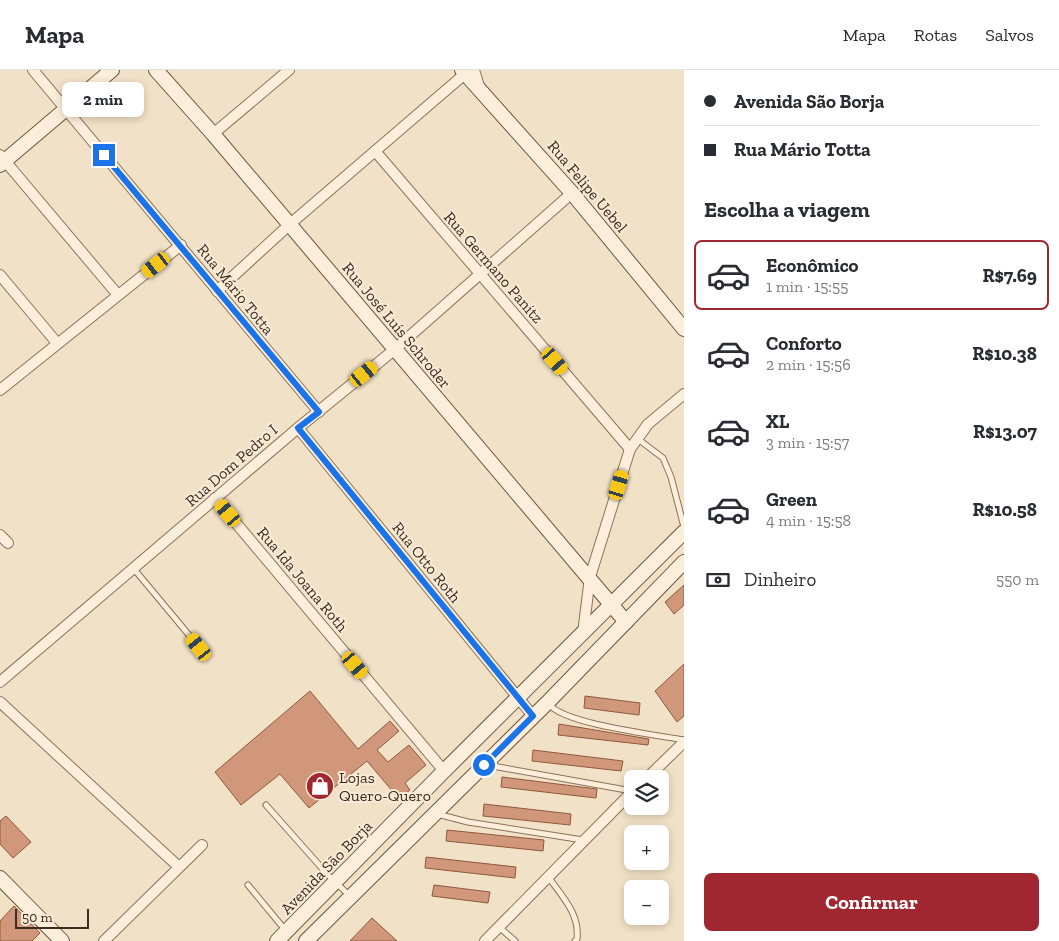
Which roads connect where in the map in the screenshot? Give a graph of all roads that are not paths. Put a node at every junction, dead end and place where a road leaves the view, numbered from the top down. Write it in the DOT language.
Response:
graph roads {
  1 [pos="33,70"];
  2 [pos="112,70"];
  3 [pos="156,70"];
  4 [pos="289,70"];
  5 [pos="467,71"];
  6 [pos="65,110"];
  7 [pos="213,134"];
  8 [pos="375,151"];
  9 [pos="2,160"];
  10 [pos="572,193"];
  11 [pos="289,225"];
  12 [pos="181,245"];
  13 [pos="479,273"];
  14 [pos="0,275"];
  15 [pos="217,291"];
  16 [pos="118,296"];
  17 [pos="684,329"];
  18 [pos="58,343"];
  19 [pos="394,350"];
  20 [pos="0,390"];
  21 [pos="684,394"];
  22 [pos="319,412"];
  23 [pos="298,428"];
  24 [pos="637,438"];
  25 [pos="630,449"];
  26 [pos="216,498"];
  27 [pos="684,527"];
  28 [pos="684,532"];
  29 [pos="0,535"];
  30 [pos="8,543"];
  31 [pos="667,550"];
  32 [pos="683,566"];
  33 [pos="134,568"];
  34 [pos="590,577"];
  35 [pos="610,604"];
  36 [pos="626,622"];
  37 [pos="583,634"];
  38 [pos="199,647"];
  39 [pos="0,682"];
  40 [pos="519,698"];
  41 [pos="0,702"];
  42 [pos="548,702"];
  43 [pos="533,716"];
  44 [pos="684,741"];
  45 [pos="484,765"];
  46 [pos="655,770"];
  47 [pos="444,771"];
  48 [pos="624,790"];
  49 [pos="624,799"];
  50 [pos="266,805"];
  51 [pos="437,813"];
  52 [pos="583,840"];
  53 [pos="202,844"];
  54 [pos="179,867"];
  55 [pos="0,878"];
  56 [pos="549,878"];
  57 [pos="336,882"];
  58 [pos="248,885"];
  59 [pos="351,897"];
  60 [pos="499,927"];
  61 [pos="282,936"];
  62 [pos="62,941"];
  63 [pos="104,941"];
  64 [pos="306,941"];
  65 [pos="485,941"];
  66 [pos="515,941"];
  67 [pos="575,941"];
  1 -- 6 [label="street, Rua Mário Totta"];
  2 -- 6 [label="street"];
  3 -- 7 [label="street, Rua José Luís Schroder"];
  4 -- 7 [label="street"];
  5 -- 8 [label="street"];
  5 -- 10 [label="street, Rua Felipe Uebel"];
  6 -- 9 [label="street"];
  6 -- 12 [label="street, Rua Mário Totta"];
  7 -- 11 [label="street, Rua José Luís Schroder"];
  8 -- 11 [label="street"];
  8 -- 13 [label="street, Rua Germano Panitz"];
  9 -- 16 [label="street"];
  10 -- 13 [label="street, Rua Dom Pedro I"];
  10 -- 17 [label="street, Rua Felipe Uebel"];
  11 -- 15 [label="street"];
  11 -- 19 [label="street, Rua José Luís Schroder"];
  12 -- 15 [label="street, Rua Mário Totta"];
  12 -- 16 [label="street"];
  13 -- 19 [label="street, Rua Dom Pedro I"];
  13 -- 25 [label="street, Rua Germano Panitz"];
  14 -- 18 [label="street"];
  15 -- 22 [label="street, Rua Mário Totta"];
  16 -- 18 [label="street"];
  18 -- 20 [label="street"];
  19 -- 22 [label="street, Rua Dom Pedro I"];
  19 -- 34 [label="street, Rua José Luís Schroder"];
  21 -- 24 [label="street"];
  22 -- 23 [label="street, Rua Dom Pedro I"];
  23 -- 26 [label="street, Rua Dom Pedro I"];
  23 -- 40 [label="street, Rua Otto Roth"];
  24 -- 25 [label="street"];
  24 -- 27 [label="lane"];
  25 -- 34 [label="street"];
  26 -- 33 [label="street, Rua Dom Pedro I"];
  26 -- 47 [label="street, Rua Ida Joana Roth"];
  28 -- 31 [label="street, Avenida São Borja"];
  29 -- 30 [label="street"];
  31 -- 32 [label="street"];
  31 -- 35 [label="street, Avenida São Borja"];
  32 -- 36 [label="street"];
  33 -- 38 [label="lane"];
  33 -- 39 [label="street, Rua Dom Pedro I"];
  34 -- 35 [label="street, Rua José Luís Schroder"];
  34 -- 37 [label="street"];
  35 -- 36 [label="street"];
  35 -- 37 [label="street, Avenida São Borja"];
  36 -- 42 [label="street"];
  37 -- 40 [label="street, Avenida São Borja"];
  40 -- 43 [label="street, Rua Otto Roth"];
  40 -- 47 [label="street, Avenida São Borja"];
  41 -- 54 [label="street"];
  42 -- 43 [label="street"];
  42 -- 44 [label="lane"];
  43 -- 45 [label="street"];
  44 -- 46 [label="street"];
  45 -- 48 [label="lane"];
  45 -- 51 [label="street"];
  47 -- 57 [label="street, Avenida São Borja"];
  49 -- 52 [label="street"];
  50 -- 57 [label="lane"];
  51 -- 52 [label="lane"];
  51 -- 59 [label="street"];
  52 -- 56 [label="street"];
  53 -- 54 [label="street"];
  54 -- 63 [label="street"];
  55 -- 62 [label="street"];
  56 -- 60 [label="street"];
  56 -- 67 [label="lane"];
  57 -- 59 [label="lane"];
  57 -- 61 [label="street, Avenida São Borja"];
  58 -- 61 [label="lane"];
  59 -- 64 [label="street"];
  60 -- 65 [label="street"];
  60 -- 66 [label="lane"];
}
